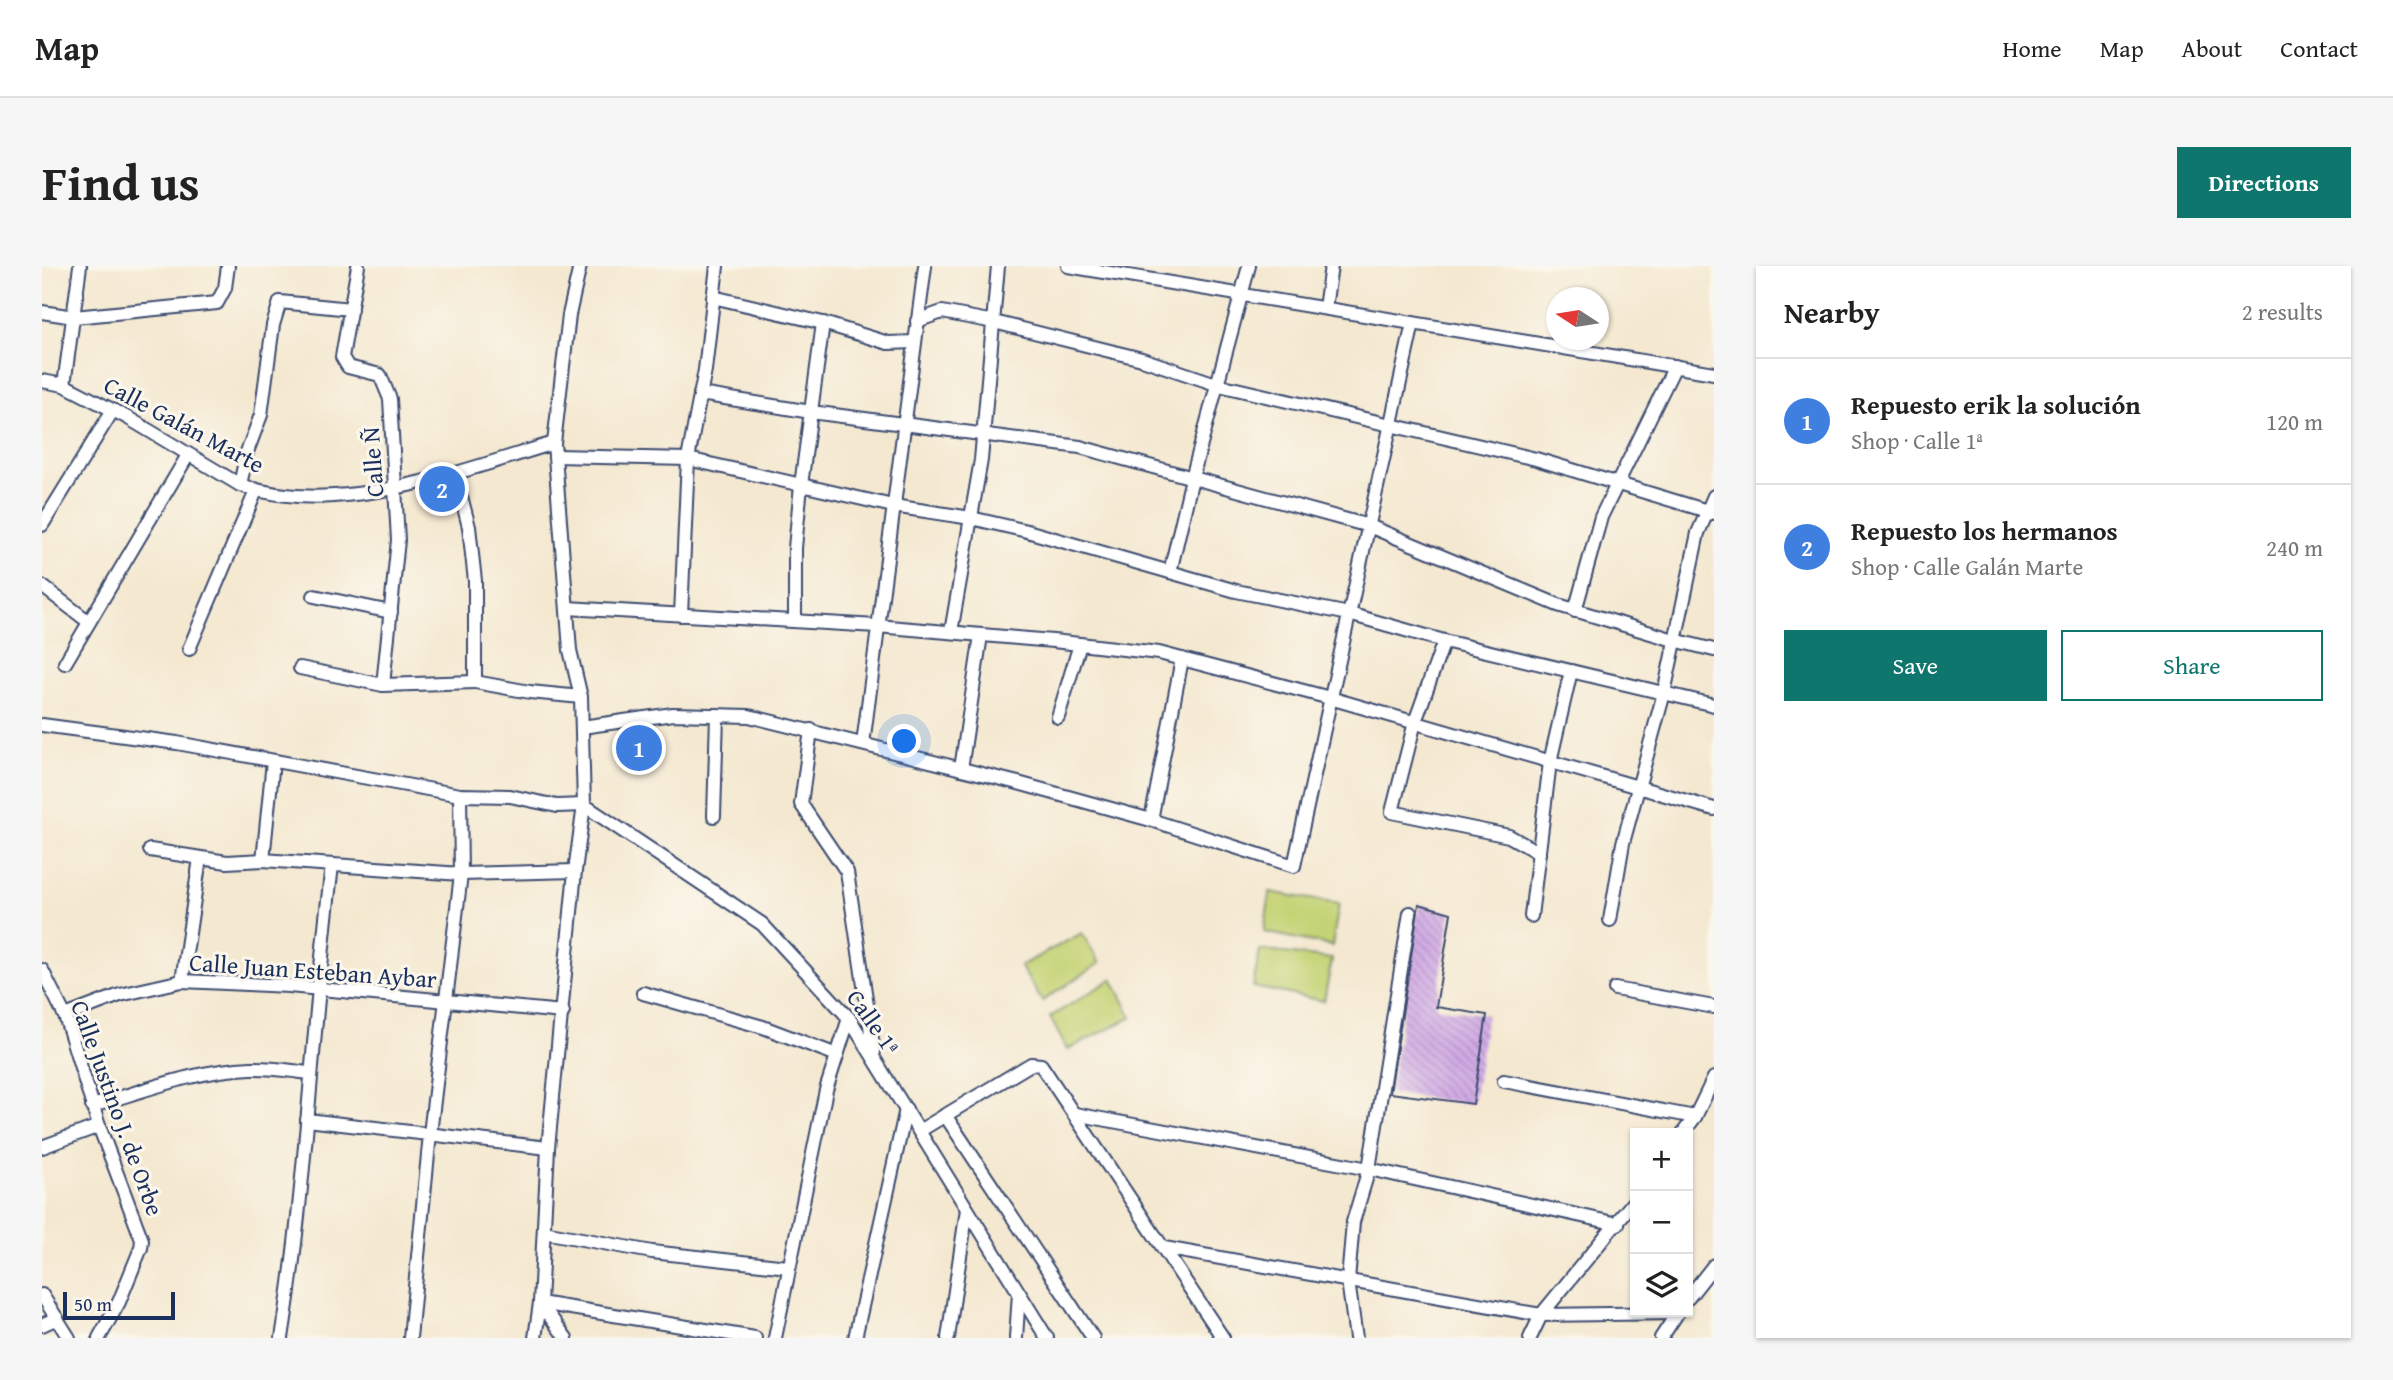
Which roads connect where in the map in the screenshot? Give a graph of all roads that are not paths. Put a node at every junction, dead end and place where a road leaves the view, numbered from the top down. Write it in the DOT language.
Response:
graph roads {
  1 [pos="80,266"];
  2 [pos="228,266"];
  3 [pos="358,266"];
  4 [pos="566,266"];
  5 [pos="717,266"];
  6 [pos="925,266"];
  7 [pos="998,266"];
  8 [pos="1068,266"];
  9 [pos="1249,266"];
  10 [pos="1331,266"];
  11 [pos="580,268"];
  12 [pos="1114,270"];
  13 [pos="1243,295"];
  14 [pos="713,297"];
  15 [pos="1325,308"];
  16 [pos="351,309"];
  17 [pos="42,312"];
  18 [pos="74,317"];
  19 [pos="917,321"];
  20 [pos="993,322"];
  21 [pos="823,323"];
  22 [pos="1413,323"];
  23 [pos="915,342"];
  24 [pos="1675,366"];
  25 [pos="1714,373"];
  26 [pos="42,381"];
  27 [pos="64,385"];
  28 [pos="1219,385"];
  29 [pos="700,394"];
  30 [pos="113,411"];
  31 [pos="811,412"];
  32 [pos="904,425"];
  33 [pos="1391,425"];
  34 [pos="983,433"];
  35 [pos="555,450"];
  36 [pos="188,455"];
  37 [pos="688,459"];
  38 [pos="455,473"];
  39 [pos="1192,478"];
  40 [pos="1617,484"];
  41 [pos="240,485"];
  42 [pos="801,485"];
  43 [pos="396,487"];
  44 [pos="257,491"];
  45 [pos="1714,496"];
  46 [pos="892,506"];
  47 [pos="1711,512"];
  48 [pos="971,518"];
  49 [pos="42,525"];
  50 [pos="1368,526"];
  51 [pos="1170,572"];
  52 [pos="42,586"];
  53 [pos="314,596"];
  54 [pos="567,608"];
  55 [pos="1575,611"];
  56 [pos="391,612"];
  57 [pos="1349,614"];
  58 [pos="681,615"];
  59 [pos="795,621"];
  60 [pos="89,622"];
  61 [pos="877,626"];
  62 [pos="951,632"];
  63 [pos="981,635"];
  64 [pos="1674,640"];
  65 [pos="1444,641"];
  66 [pos="1080,644"];
  67 [pos="188,649"];
  68 [pos="1714,650"];
  69 [pos="1182,659"];
  70 [pos="65,663"];
  71 [pos="300,668"];
  72 [pos="1571,671"];
  73 [pos="475,682"];
  74 [pos="383,685"];
  75 [pos="1664,693"];
  76 [pos="581,696"];
  77 [pos="1331,698"];
  78 [pos="1714,705"];
  79 [pos="717,715"];
  80 [pos="1058,717"];
  81 [pos="1415,722"];
  82 [pos="42,725"];
  83 [pos="582,727"];
  84 [pos="811,730"];
  85 [pos="863,744"];
  86 [pos="273,761"];
  87 [pos="1550,762"];
  88 [pos="961,769"];
  89 [pos="1640,787"];
  90 [pos="460,795"];
  91 [pos="584,806"];
  92 [pos="1714,809"];
  93 [pos="714,816"];
  94 [pos="1152,820"];
  95 [pos="150,850"];
  96 [pos="1539,853"];
  97 [pos="200,858"];
  98 [pos="264,860"];
  99 [pos="332,866"];
  100 [pos="575,871"];
  101 [pos="461,874"];
  102 [pos="1410,913"];
  103 [pos="1531,916"];
  104 [pos="1610,920"];
  105 [pos="42,970"];
  106 [pos="182,981"];
  107 [pos="1615,989"];
  108 [pos="318,990"];
  109 [pos="643,993"];
  110 [pos="447,1000"];
  111 [pos="1714,1007"];
  112 [pos="563,1012"];
  113 [pos="65,1016"];
  114 [pos="849,1018"];
  115 [pos="837,1055"];
  116 [pos="875,1060"];
  117 [pos="310,1073"];
  118 [pos="1714,1079"];
  119 [pos="1504,1081"];
  120 [pos="93,1106"];
  121 [pos="906,1109"];
  122 [pos="1075,1114"];
  123 [pos="945,1115"];
  124 [pos="1695,1117"];
  125 [pos="307,1120"];
  126 [pos="99,1126"];
  127 [pos="1687,1128"];
  128 [pos="919,1131"];
  129 [pos="430,1134"];
  130 [pos="42,1147"];
  131 [pos="548,1148"];
  132 [pos="1369,1169"];
  133 [pos="1630,1207"];
  134 [pos="967,1209"];
  135 [pos="1618,1224"];
  136 [pos="544,1232"];
  137 [pos="1164,1248"];
  138 [pos="1714,1265"];
  139 [pos="788,1267"];
  140 [pos="1348,1281"];
  141 [pos="1019,1292"];
  142 [pos="1693,1292"];
  143 [pos="42,1295"];
  144 [pos="540,1303"];
  145 [pos="1630,1314"];
  146 [pos="1541,1315"];
  147 [pos="1675,1317"];
  148 [pos="57,1318"];
  149 [pos="42,1325"];
  150 [pos="69,1338"];
  151 [pos="99,1338"];
  152 [pos="282,1338"];
  153 [pos="410,1338"];
  154 [pos="535,1338"];
  155 [pos="566,1338"];
  156 [pos="755,1338"];
  157 [pos="775,1338"];
  158 [pos="855,1338"];
  159 [pos="948,1338"];
  160 [pos="1016,1338"];
  161 [pos="1047,1338"];
  162 [pos="1093,1338"];
  163 [pos="1223,1338"];
  164 [pos="1356,1338"];
  165 [pos="1530,1338"];
  166 [pos="1661,1338"];
  1 -- 18 [label="street"];
  2 -- 18 [label="street"];
  3 -- 16 [label="street, Calle Ñ"];
  4 -- 11 [label="street"];
  5 -- 14 [label="street"];
  6 -- 19 [label="street"];
  7 -- 20 [label="street"];
  8 -- 12 [label="street"];
  9 -- 13 [label="street"];
  10 -- 15 [label="street"];
  11 -- 35 [label="street"];
  12 -- 13 [label="street"];
  13 -- 15 [label="street"];
  13 -- 28 [label="street"];
  14 -- 21 [label="street"];
  14 -- 29 [label="street"];
  15 -- 22 [label="street"];
  16 -- 41 [label="street"];
  16 -- 43 [label="street, Calle Ñ"];
  17 -- 18 [label="street"];
  18 -- 27 [label="street"];
  19 -- 20 [label="street"];
  19 -- 23 [label="street"];
  20 -- 28 [label="street"];
  20 -- 34 [label="street"];
  21 -- 23 [label="street"];
  21 -- 31 [label="street"];
  22 -- 24 [label="street"];
  22 -- 33 [label="street"];
  23 -- 32 [label="street"];
  24 -- 25 [label="street"];
  24 -- 40 [label="street"];
  26 -- 27 [label="street, Calle Galán Marte"];
  27 -- 30 [label="street, Calle Galán Marte"];
  28 -- 33 [label="street"];
  28 -- 39 [label="street"];
  29 -- 31 [label="street"];
  29 -- 37 [label="street"];
  30 -- 36 [label="street, Calle Galán Marte"];
  30 -- 49 [label="street"];
  31 -- 32 [label="street"];
  31 -- 42 [label="street"];
  32 -- 34 [label="street"];
  32 -- 46 [label="street"];
  33 -- 40 [label="street"];
  33 -- 50 [label="street"];
  34 -- 39 [label="street"];
  34 -- 48 [label="street"];
  35 -- 37 [label="street, Calle Galán Marte"];
  35 -- 38 [label="street, Calle Galán Marte"];
  35 -- 54 [label="street"];
  36 -- 41 [label="street, Calle Galán Marte"];
  36 -- 60 [label="street"];
  37 -- 42 [label="street, Calle Galán Marte"];
  37 -- 58 [label="street"];
  38 -- 43 [label="street, Calle Galán Marte"];
  38 -- 73 [label="street"];
  39 -- 50 [label="street"];
  39 -- 51 [label="street"];
  40 -- 47 [label="street"];
  40 -- 55 [label="street"];
  41 -- 44 [label="street, Calle Galán Marte"];
  42 -- 46 [label="street, Calle Galán Marte"];
  42 -- 59 [label="street"];
  43 -- 44 [label="street, Calle Galán Marte"];
  43 -- 56 [label="street, Calle Ñ"];
  44 -- 67 [label="street"];
  45 -- 47 [label="street"];
  46 -- 48 [label="street, Calle Galán Marte"];
  46 -- 61 [label="street"];
  47 -- 64 [label="street"];
  48 -- 51 [label="street, Calle Galán Marte"];
  48 -- 62 [label="street"];
  50 -- 55 [label="street"];
  50 -- 57 [label="street"];
  51 -- 57 [label="street, Calle Galán Marte"];
  52 -- 60 [label="street"];
  53 -- 56 [label="street"];
  54 -- 58 [label="street"];
  54 -- 76 [label="street"];
  55 -- 64 [label="street"];
  56 -- 74 [label="street, Calle Ñ"];
  57 -- 65 [label="street, Calle Galán Marte"];
  57 -- 77 [label="street"];
  58 -- 59 [label="street"];
  59 -- 61 [label="street"];
  60 -- 70 [label="street"];
  61 -- 62 [label="street"];
  61 -- 85 [label="street"];
  62 -- 63 [label="street"];
  63 -- 66 [label="street"];
  63 -- 88 [label="street"];
  64 -- 68 [label="street"];
  64 -- 75 [label="street"];
  65 -- 72 [label="street, Calle Galán Marte"];
  65 -- 81 [label="street"];
  66 -- 69 [label="street"];
  66 -- 80 [label="street"];
  69 -- 77 [label="street"];
  69 -- 94 [label="street"];
  71 -- 74 [label="street"];
  72 -- 75 [label="street, Calle Galán Marte"];
  72 -- 87 [label="street"];
  73 -- 74 [label="street"];
  73 -- 76 [label="street"];
  75 -- 78 [label="street, Calle Galán Marte"];
  75 -- 89 [label="street"];
  76 -- 83 [label="street"];
  77 -- 81 [label="street"];
  77 -- 94 [label="street"];
  79 -- 83 [label="street"];
  79 -- 84 [label="street"];
  79 -- 93 [label="street"];
  81 -- 87 [label="street"];
  81 -- 96 [label="street"];
  82 -- 86 [label="street"];
  83 -- 91 [label="street"];
  84 -- 85 [label="street"];
  84 -- 116 [label="street"];
  85 -- 88 [label="street"];
  86 -- 90 [label="street"];
  86 -- 98 [label="street"];
  87 -- 89 [label="street"];
  87 -- 96 [label="street"];
  88 -- 94 [label="street"];
  89 -- 92 [label="street"];
  89 -- 104 [label="street"];
  90 -- 91 [label="street"];
  90 -- 101 [label="street"];
  91 -- 100 [label="street"];
  91 -- 114 [label="street, Calle 1ª"];
  95 -- 97 [label="street"];
  96 -- 103 [label="street"];
  97 -- 98 [label="street"];
  97 -- 106 [label="street"];
  98 -- 99 [label="street"];
  99 -- 101 [label="street"];
  99 -- 108 [label="street"];
  100 -- 101 [label="street"];
  100 -- 112 [label="street"];
  101 -- 110 [label="street"];
  102 -- 132 [label="street"];
  105 -- 113 [label="street, Calle Justino J. de Orbe"];
  106 -- 108 [label="street, Calle Juan Esteban Aybar"];
  106 -- 113 [label="street, Calle Juan Esteban Aybar"];
  107 -- 111 [label="street"];
  108 -- 110 [label="street, Calle Juan Esteban Aybar"];
  108 -- 117 [label="street"];
  109 -- 115 [label="street"];
  110 -- 112 [label="street, Calle Juan Esteban Aybar"];
  110 -- 129 [label="street"];
  112 -- 131 [label="street"];
  113 -- 120 [label="street, Calle Justino J. de Orbe"];
  114 -- 115 [label="street"];
  114 -- 116 [label="street, Calle 1ª"];
  115 -- 139 [label="street"];
  116 -- 121 [label="street, Calle 1ª"];
  117 -- 120 [label="street"];
  117 -- 125 [label="street"];
  118 -- 124 [label="street"];
  119 -- 124 [label="street"];
  120 -- 126 [label="street, Calle Justino J. de Orbe"];
  121 -- 128 [label="street, Calle 1ª"];
  121 -- 158 [label="street"];
  122 -- 123 [label="street"];
  122 -- 132 [label="street"];
  122 -- 137 [label="street"];
  123 -- 128 [label="street"];
  123 -- 162 [label="street"];
  124 -- 127 [label="street"];
  125 -- 129 [label="street"];
  125 -- 152 [label="street"];
  126 -- 130 [label="street"];
  126 -- 151 [label="street, Calle Justino J. de Orbe"];
  128 -- 134 [label="street, Calle 1ª"];
  129 -- 131 [label="street"];
  129 -- 153 [label="street"];
  131 -- 136 [label="street"];
  132 -- 135 [label="street"];
  132 -- 140 [label="street"];
  133 -- 135 [label="street"];
  134 -- 141 [label="street, Calle 1ª"];
  134 -- 159 [label="street"];
  135 -- 146 [label="street"];
  136 -- 139 [label="street"];
  136 -- 144 [label="street"];
  137 -- 140 [label="street"];
  137 -- 163 [label="street"];
  138 -- 142 [label="street"];
  139 -- 157 [label="street"];
  140 -- 146 [label="street"];
  140 -- 164 [label="street"];
  141 -- 160 [label="street"];
  141 -- 161 [label="street, Calle 1ª"];
  143 -- 148 [label="street"];
  144 -- 154 [label="street"];
  144 -- 155 [label="street"];
  144 -- 156 [label="street"];
  145 -- 146 [label="street"];
  146 -- 165 [label="street"];
  147 -- 166 [label="street"];
  148 -- 149 [label="street"];
  148 -- 150 [label="street"];
}
